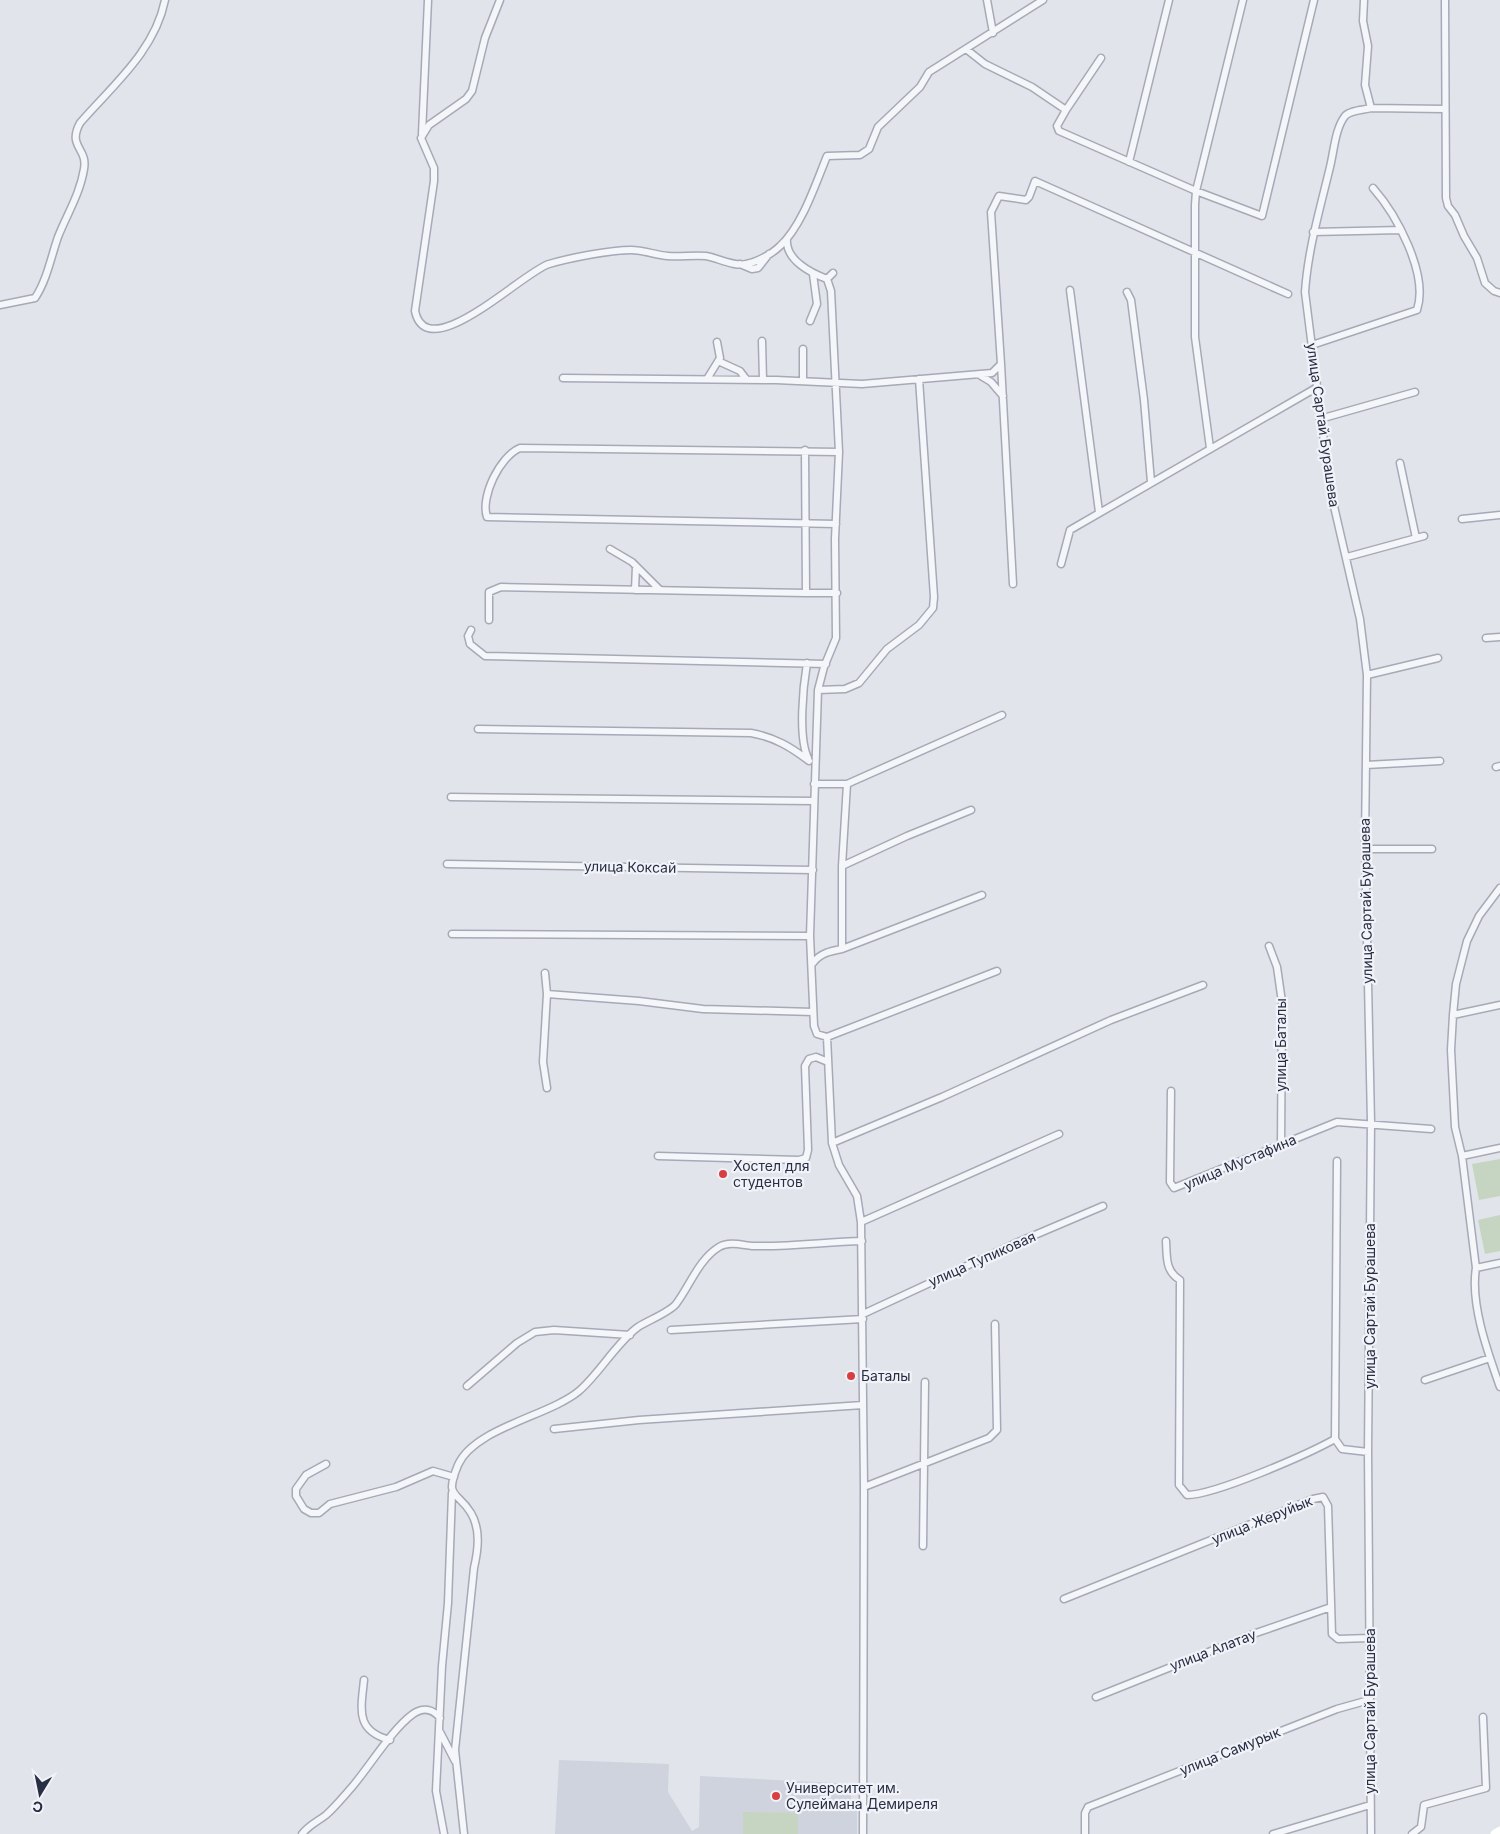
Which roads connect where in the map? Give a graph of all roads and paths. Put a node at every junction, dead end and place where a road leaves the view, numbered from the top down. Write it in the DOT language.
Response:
graph roads {
  1 [pos="165,0"];
  2 [pos="428,0"];
  3 [pos="500,0"];
  4 [pos="987,0"];
  5 [pos="1043,0"];
  6 [pos="1169,0"];
  7 [pos="1243,0"];
  8 [pos="1314,0"];
  9 [pos="1364,0"];
  10 [pos="1445,0"];
  11 [pos="992,33"];
  12 [pos="966,49"];
  13 [pos="1101,58"];
  14 [pos="1371,108"];
  15 [pos="1444,109"];
  16 [pos="1066,110"];
  17 [pos="421,138"];
  18 [pos="1129,162"];
  19 [pos="1374,188"];
  20 [pos="1196,191"];
  21 [pos="1401,230"];
  22 [pos="1313,232"];
  23 [pos="787,237"];
  24 [pos="1193,252"];
  25 [pos="832,272"];
  26 [pos="813,274"];
  27 [pos="827,279"];
  28 [pos="1070,290"];
  29 [pos="1127,292"];
  30 [pos="1500,293"];
  31 [pos="1288,294"];
  32 [pos="0,305"];
  33 [pos="810,322"];
  34 [pos="762,341"];
  35 [pos="717,342"];
  36 [pos="1312,345"];
  37 [pos="803,349"];
  38 [pos="718,361"];
  39 [pos="1001,364"];
  40 [pos="977,375"];
  41 [pos="563,378"];
  42 [pos="708,379"];
  43 [pos="919,379"];
  44 [pos="746,380"];
  45 [pos="763,380"];
  46 [pos="803,381"];
  47 [pos="836,383"];
  48 [pos="1316,388"];
  49 [pos="1415,392"];
  50 [pos="1004,397"];
  51 [pos="1320,419"];
  52 [pos="1210,448"];
  53 [pos="805,450"];
  54 [pos="839,452"];
  55 [pos="1400,464"];
  56 [pos="1151,482"];
  57 [pos="1099,512"];
  58 [pos="1500,515"];
  59 [pos="1462,519"];
  60 [pos="806,523"];
  61 [pos="836,524"];
  62 [pos="1424,536"];
  63 [pos="1416,538"];
  64 [pos="610,549"];
  65 [pos="1347,557"];
  66 [pos="1061,564"];
  67 [pos="636,566"];
  68 [pos="1013,584"];
  69 [pos="635,590"];
  70 [pos="660,590"];
  71 [pos="806,592"];
  72 [pos="837,593"];
  73 [pos="489,620"];
  74 [pos="471,630"];
  75 [pos="1500,637"];
  76 [pos="1486,638"];
  77 [pos="1438,658"];
  78 [pos="807,663"];
  79 [pos="826,664"];
  80 [pos="1367,675"];
  81 [pos="818,690"];
  82 [pos="1002,715"];
  83 [pos="478,729"];
  84 [pos="809,761"];
  85 [pos="1440,761"];
  86 [pos="1366,765"];
  87 [pos="815,767"];
  88 [pos="814,784"];
  89 [pos="848,784"];
  90 [pos="451,798"];
  91 [pos="814,801"];
  92 [pos="971,810"];
  93 [pos="1365,849"];
  94 [pos="1432,849"];
  95 [pos="447,864"];
  96 [pos="842,866"];
  97 [pos="813,870"];
  98 [pos="1500,888"];
  99 [pos="982,895"];
  100 [pos="452,934"];
  101 [pos="810,936"];
  102 [pos="1269,946"];
  103 [pos="842,949"];
  104 [pos="813,963"];
  105 [pos="997,971"];
  106 [pos="545,973"];
  107 [pos="1203,985"];
  108 [pos="547,994"];
  109 [pos="1500,1005"];
  110 [pos="813,1012"];
  111 [pos="1453,1015"];
  112 [pos="827,1036"];
  113 [pos="828,1062"];
  114 [pos="546,1088"];
  115 [pos="1171,1091"];
  116 [pos="1370,1122"];
  117 [pos="1431,1129"];
  118 [pos="1059,1134"];
  119 [pos="832,1144"];
  120 [pos="1281,1146"];
  121 [pos="1500,1148"];
  122 [pos="658,1156"];
  123 [pos="1462,1156"];
  124 [pos="1337,1161"];
  125 [pos="1103,1206"];
  126 [pos="861,1222"];
  127 [pos="862,1241"];
  128 [pos="1166,1241"];
  129 [pos="1500,1263"];
  130 [pos="1476,1268"];
  131 [pos="863,1316"];
  132 [pos="995,1324"];
  133 [pos="671,1330"];
  134 [pos="630,1335"];
  135 [pos="1490,1358"];
  136 [pos="1425,1380"];
  137 [pos="925,1382"];
  138 [pos="467,1386"];
  139 [pos="1500,1387"];
  140 [pos="864,1405"];
  141 [pos="554,1429"];
  142 [pos="1335,1438"];
  143 [pos="1368,1452"];
  144 [pos="326,1464"];
  145 [pos="924,1464"];
  146 [pos="454,1477"];
  147 [pos="864,1488"];
  148 [pos="452,1493"];
  149 [pos="923,1546"];
  150 [pos="1064,1599"];
  151 [pos="1332,1607"];
  152 [pos="1370,1638"];
  153 [pos="364,1680"];
  154 [pos="1096,1697"];
  155 [pos="1369,1700"];
  156 [pos="1482,1717"];
  157 [pos="440,1718"];
  158 [pos="439,1731"];
  159 [pos="390,1740"];
  160 [pos="456,1762"];
  161 [pos="1370,1805"];
  162 [pos="1500,1831"];
  163 [pos="302,1834"];
  164 [pos="444,1834"];
  165 [pos="464,1834"];
  166 [pos="863,1834"];
  167 [pos="1085,1834"];
  168 [pos="1274,1834"];
  169 [pos="1371,1834"];
  170 [pos="1412,1834"];
  171 [pos="1495,1834"];
  1 -- 32 [label="street"];
  2 -- 17 [label="street"];
  3 -- 17 [label="street"];
  4 -- 11 [label="street"];
  5 -- 11 [label="street"];
  6 -- 18 [label="street"];
  7 -- 20 [label="street"];
  8 -- 20 [label="street"];
  9 -- 14 [label="street"];
  10 -- 15 [label="street"];
  11 -- 12 [label="street"];
  12 -- 16 [label="street"];
  12 -- 23 [label="street"];
  13 -- 16 [label="street"];
  14 -- 15 [label="street"];
  14 -- 22 [label="street, улица Сартай Бурашева"];
  15 -- 30 [label="street"];
  16 -- 18 [label="street"];
  17 -- 23 [label="street"];
  18 -- 20 [label="street"];
  19 -- 21 [label="street"];
  20 -- 24 [label="street"];
  21 -- 22 [label="street"];
  21 -- 36 [label="street"];
  22 -- 36 [label="street, улица Сартай Бурашева"];
  23 -- 26 [label="street"];
  24 -- 31 [label="street"];
  24 -- 39 [label="street"];
  24 -- 52 [label="street"];
  25 -- 27 [label="street"];
  26 -- 27 [label="street"];
  26 -- 33 [label="street"];
  27 -- 47 [label="street"];
  28 -- 57 [label="street"];
  29 -- 56 [label="street"];
  34 -- 45 [label="street"];
  35 -- 38 [label="street"];
  36 -- 48 [label="street, улица Сартай Бурашева"];
  37 -- 46 [label="street"];
  38 -- 42 [label="street"];
  38 -- 44 [label="street"];
  39 -- 40 [label="street"];
  39 -- 50 [label="street"];
  40 -- 43 [label="street"];
  40 -- 50 [label="street"];
  41 -- 42 [label="street"];
  42 -- 44 [label="street"];
  43 -- 47 [label="street"];
  43 -- 81 [label="street"];
  44 -- 45 [label="street"];
  45 -- 46 [label="street"];
  46 -- 47 [label="street"];
  47 -- 54 [label="street"];
  48 -- 51 [label="street, улица Сартай Бурашева"];
  48 -- 52 [label="street"];
  49 -- 51 [label="street"];
  50 -- 68 [label="street"];
  51 -- 65 [label="street, улица Сартай Бурашева"];
  52 -- 56 [label="street"];
  53 -- 54 [label="street"];
  53 -- 60 [label="street"];
  53 -- 60 [label="street"];
  54 -- 61 [label="street"];
  55 -- 63 [label="street"];
  56 -- 57 [label="street"];
  57 -- 66 [label="street"];
  58 -- 59 [label="street"];
  60 -- 61 [label="street"];
  60 -- 71 [label="street"];
  61 -- 72 [label="street"];
  62 -- 63 [label="street"];
  63 -- 65 [label="street"];
  64 -- 67 [label="street"];
  65 -- 80 [label="street, улица Сартай Бурашева"];
  67 -- 69 [label="street"];
  67 -- 70 [label="street"];
  69 -- 70 [label="street"];
  69 -- 73 [label="street"];
  70 -- 71 [label="street"];
  71 -- 72 [label="street"];
  72 -- 79 [label="street"];
  74 -- 78 [label="street"];
  75 -- 76 [label="street"];
  77 -- 80 [label="street"];
  78 -- 79 [label="street"];
  78 -- 84 [label="street"];
  79 -- 81 [label="street"];
  80 -- 86 [label="street, улица Сартай Бурашева"];
  81 -- 87 [label="street"];
  82 -- 89 [label="street"];
  83 -- 84 [label="street"];
  84 -- 87 [label="street"];
  85 -- 86 [label="street"];
  86 -- 93 [label="street, улица Сартай Бурашева"];
  87 -- 88 [label="street"];
  88 -- 89 [label="street"];
  88 -- 91 [label="street"];
  89 -- 96 [label="street"];
  90 -- 91 [label="street"];
  91 -- 97 [label="street"];
  92 -- 96 [label="street"];
  93 -- 94 [label="street"];
  93 -- 116 [label="street, улица Сартай Бурашева"];
  95 -- 97 [label="street, улица Коксай"];
  96 -- 103 [label="street"];
  97 -- 101 [label="street"];
  98 -- 111 [label="street"];
  99 -- 103 [label="street"];
  100 -- 101 [label="street"];
  101 -- 104 [label="street"];
  102 -- 120 [label="street, улица Баталы"];
  103 -- 104 [label="street"];
  104 -- 110 [label="street"];
  105 -- 112 [label="street"];
  106 -- 108 [label="street"];
  107 -- 119 [label="street"];
  108 -- 110 [label="street"];
  108 -- 114 [label="street"];
  109 -- 111 [label="street"];
  110 -- 112 [label="street"];
  111 -- 123 [label="street"];
  112 -- 113 [label="street"];
  113 -- 119 [label="street"];
  113 -- 122 [label="street"];
  115 -- 120 [label="street, улица Мустафина"];
  116 -- 117 [label="street, улица Мустафина"];
  116 -- 120 [label="street, улица Мустафина"];
  116 -- 143 [label="street, улица Сартай Бурашева"];
  118 -- 126 [label="street"];
  119 -- 126 [label="street"];
  121 -- 123 [label="street"];
  123 -- 130 [label="street"];
  124 -- 142 [label="street"];
  125 -- 131 [label="street, улица Тупиковая"];
  126 -- 127 [label="street"];
  127 -- 131 [label="street"];
  127 -- 134 [label="street"];
  128 -- 142 [label="street"];
  129 -- 130 [label="street"];
  130 -- 135 [label="street"];
  131 -- 133 [label="street"];
  131 -- 140 [label="street"];
  132 -- 145 [label="street"];
  134 -- 138 [label="street"];
  134 -- 146 [label="street"];
  135 -- 136 [label="street"];
  135 -- 139 [label="street"];
  137 -- 145 [label="street"];
  140 -- 141 [label="street"];
  140 -- 147 [label="street"];
  142 -- 143 [label="street"];
  143 -- 152 [label="street, улица Сартай Бурашева"];
  144 -- 146 [label="street"];
  145 -- 147 [label="street"];
  145 -- 149 [label="street"];
  146 -- 148 [label="street"];
  147 -- 166 [label="street"];
  148 -- 157 [label="street"];
  148 -- 160 [label="street"];
  150 -- 151 [label="street, улица Жеруйык"];
  151 -- 152 [label="street, улица Жеруйык"];
  151 -- 154 [label="street, улица Алатау"];
  152 -- 155 [label="street, улица Сартай Бурашева"];
  153 -- 159 [label="street"];
  155 -- 161 [label="street, улица Сартай Бурашева"];
  155 -- 167 [label="street, улица Самурык"];
  156 -- 170 [label="street"];
  157 -- 158 [label="street"];
  157 -- 159 [label="street"];
  158 -- 160 [label="street"];
  158 -- 164 [label="street"];
  159 -- 163 [label="street"];
  160 -- 165 [label="street"];
  161 -- 168 [label="street"];
  161 -- 169 [label="street, улица Сартай Бурашева"];
  162 -- 171 [label="main road"];
}
